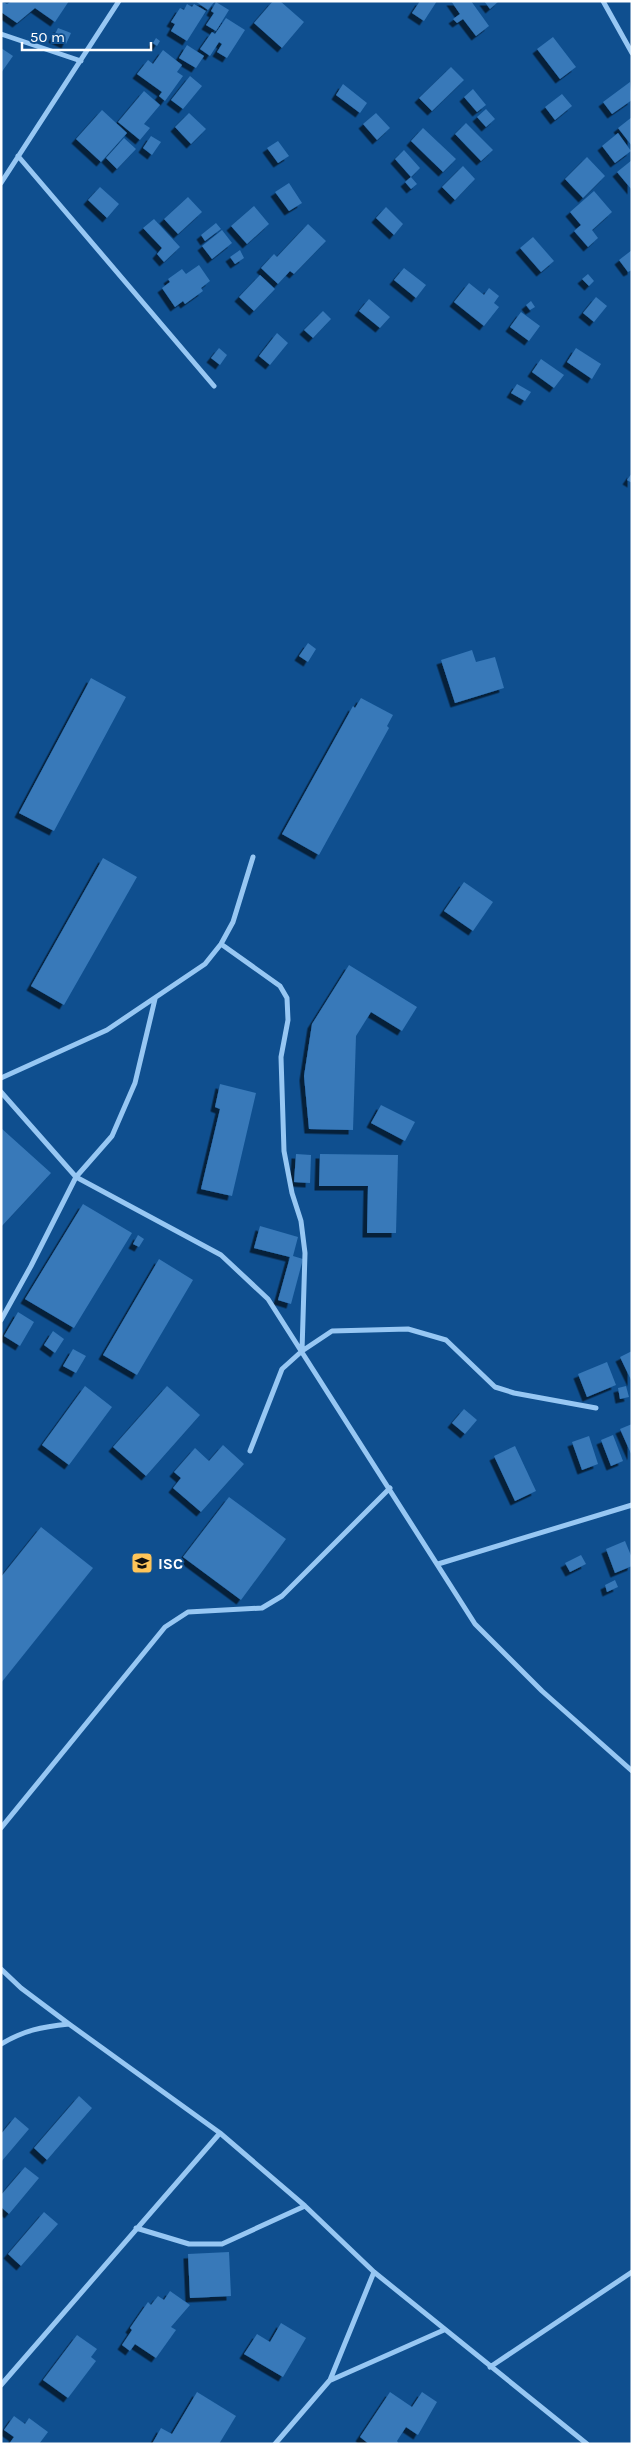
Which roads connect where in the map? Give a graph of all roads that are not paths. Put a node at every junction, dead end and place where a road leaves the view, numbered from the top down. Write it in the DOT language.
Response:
graph roads {
  1 [pos="119,1"];
  2 [pos="602,1"];
  3 [pos="1,34"];
  4 [pos="632,53"];
  5 [pos="80,61"];
  6 [pos="18,156"];
  7 [pos="1,183"];
  8 [pos="214,386"];
  9 [pos="253,857"];
  10 [pos="222,944"];
  11 [pos="155,999"];
  12 [pos="1,1078"];
  13 [pos="1,1092"];
  14 [pos="76,1177"];
  15 [pos="1,1320"];
  16 [pos="302,1351"];
  17 [pos="596,1408"];
  18 [pos="250,1450"];
  19 [pos="390,1488"];
  20 [pos="632,1505"];
  21 [pos="438,1564"];
  22 [pos="632,1770"];
  23 [pos="1,1828"];
  24 [pos="1,1969"];
  25 [pos="69,2024"];
  26 [pos="1,2044"];
  27 [pos="220,2133"];
  28 [pos="305,2206"];
  29 [pos="136,2228"];
  30 [pos="374,2272"];
  31 [pos="632,2272"];
  32 [pos="444,2330"];
  33 [pos="490,2367"];
  34 [pos="330,2380"];
  35 [pos="1,2385"];
  36 [pos="275,2444"];
  37 [pos="587,2444"];
  1 -- 5 [label="street"];
  2 -- 4 [label="street"];
  3 -- 5 [label="street"];
  5 -- 6 [label="street"];
  6 -- 7 [label="street"];
  6 -- 8 [label="street"];
  9 -- 10 [label="street"];
  10 -- 11 [label="street"];
  10 -- 16 [label="street"];
  11 -- 12 [label="street"];
  11 -- 14 [label="street"];
  13 -- 14 [label="street"];
  14 -- 15 [label="street"];
  14 -- 16 [label="street"];
  16 -- 17 [label="street"];
  16 -- 18 [label="street"];
  16 -- 19 [label="street"];
  19 -- 21 [label="street"];
  19 -- 23 [label="street"];
  20 -- 21 [label="street"];
  21 -- 22 [label="street"];
  24 -- 25 [label="street"];
  25 -- 26 [label="street"];
  25 -- 27 [label="street"];
  27 -- 28 [label="street"];
  27 -- 29 [label="street"];
  28 -- 29 [label="street"];
  28 -- 30 [label="street"];
  29 -- 35 [label="street"];
  30 -- 32 [label="street"];
  30 -- 34 [label="street"];
  31 -- 33 [label="street"];
  32 -- 33 [label="street"];
  32 -- 34 [label="street"];
  33 -- 37 [label="street"];
  34 -- 36 [label="street"];
}
